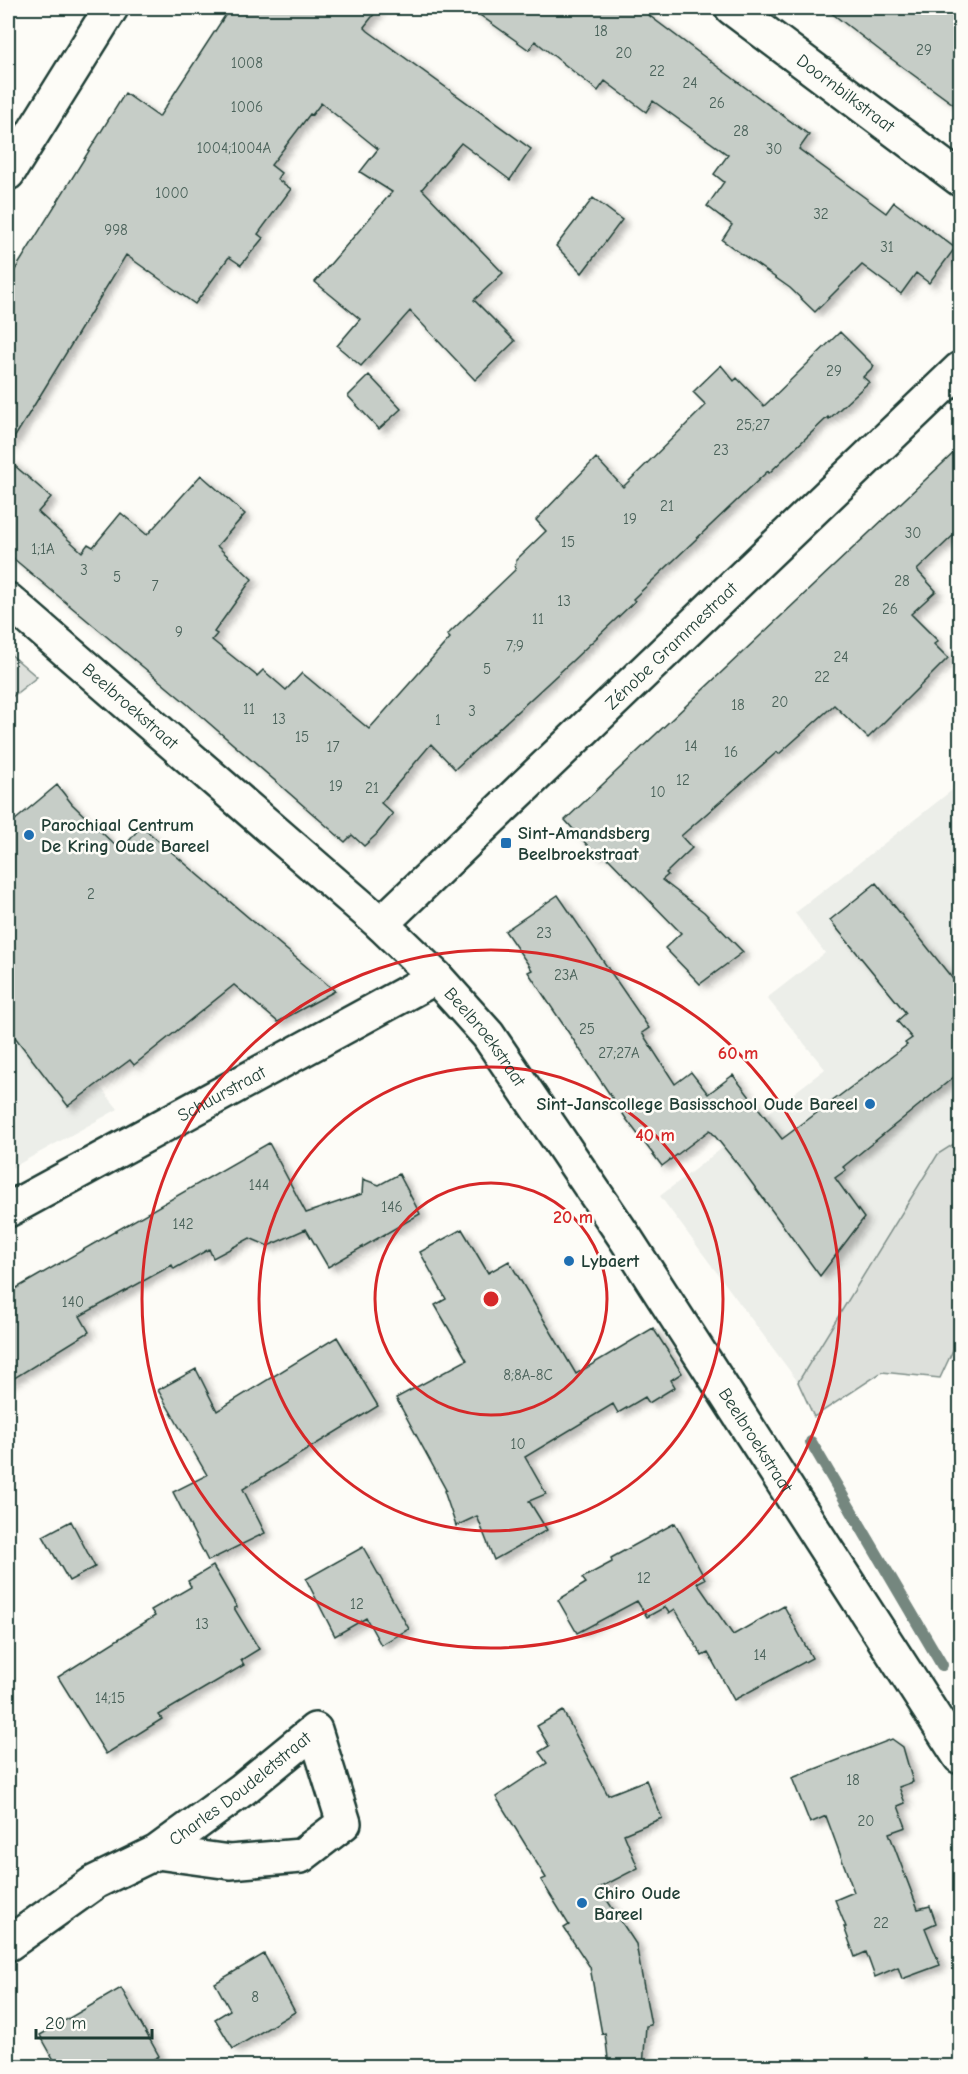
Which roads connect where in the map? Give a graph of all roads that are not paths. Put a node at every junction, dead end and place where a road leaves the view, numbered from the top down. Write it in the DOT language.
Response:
graph roads {
  1 [pos="111,8"];
  2 [pos="732,8"];
  3 [pos="8,173"];
  4 [pos="960,179"];
  5 [pos="960,369"];
  6 [pos="8,600"];
  7 [pos="381,924"];
  8 [pos="435,977"];
  9 [pos="8,1210"];
  10 [pos="960,1757"];
  11 [pos="157,1852"];
  12 [pos="8,1944"];
  1 -- 3 [label="street"];
  2 -- 4 [label="street, Doornbilkstraat"];
  5 -- 7 [label="street, Zénobe Grammestraat"];
  6 -- 7 [label="street, Beelbroekstraat"];
  7 -- 8 [label="street, Beelbroekstraat"];
  8 -- 9 [label="street, Schuurstraat"];
  8 -- 10 [label="street, Beelbroekstraat"];
  11 -- 11 [label="street, Charles Doudeletstraat"];
  11 -- 12 [label="street, Charles Doudeletstraat"];
}
